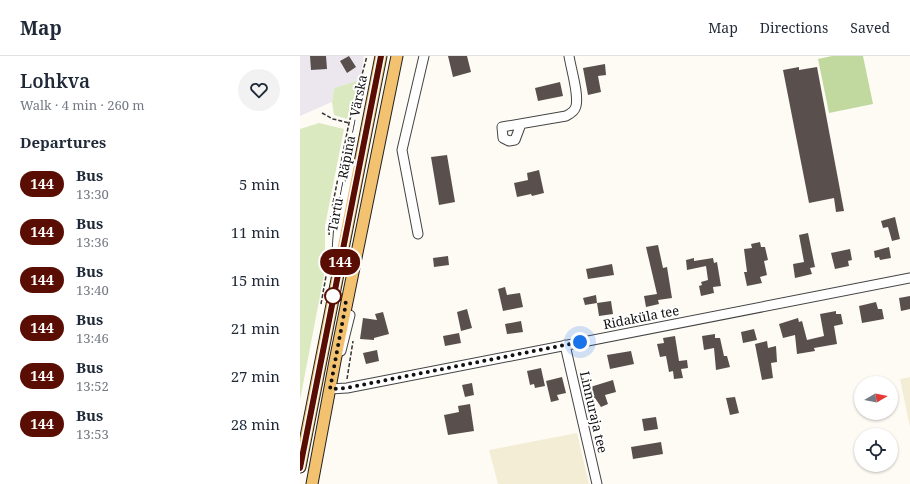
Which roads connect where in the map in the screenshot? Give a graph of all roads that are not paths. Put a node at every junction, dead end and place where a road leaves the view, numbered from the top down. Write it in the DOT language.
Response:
graph roads {
  1 [pos="381,56"];
  2 [pos="397,56"];
  3 [pos="424,56"];
  4 [pos="568,56"];
  5 [pos="521,124"];
  6 [pos="418,234"];
  7 [pos="910,278"];
  8 [pos="565,345"];
  9 [pos="330,389"];
  10 [pos="300,467"];
  11 [pos="312,484"];
  12 [pos="597,484"];
  1 -- 10 [label="main road, Tartu — Räpina — Värska"];
  2 -- 9 [label="main road"];
  3 -- 6 [label="street"];
  4 -- 5 [label="street"];
  7 -- 8 [label="street, Ridaküla tee"];
  8 -- 9 [label="street, Ridaküla tee"];
  8 -- 12 [label="street, Linnuraja tee"];
  9 -- 11 [label="main road"];
}
